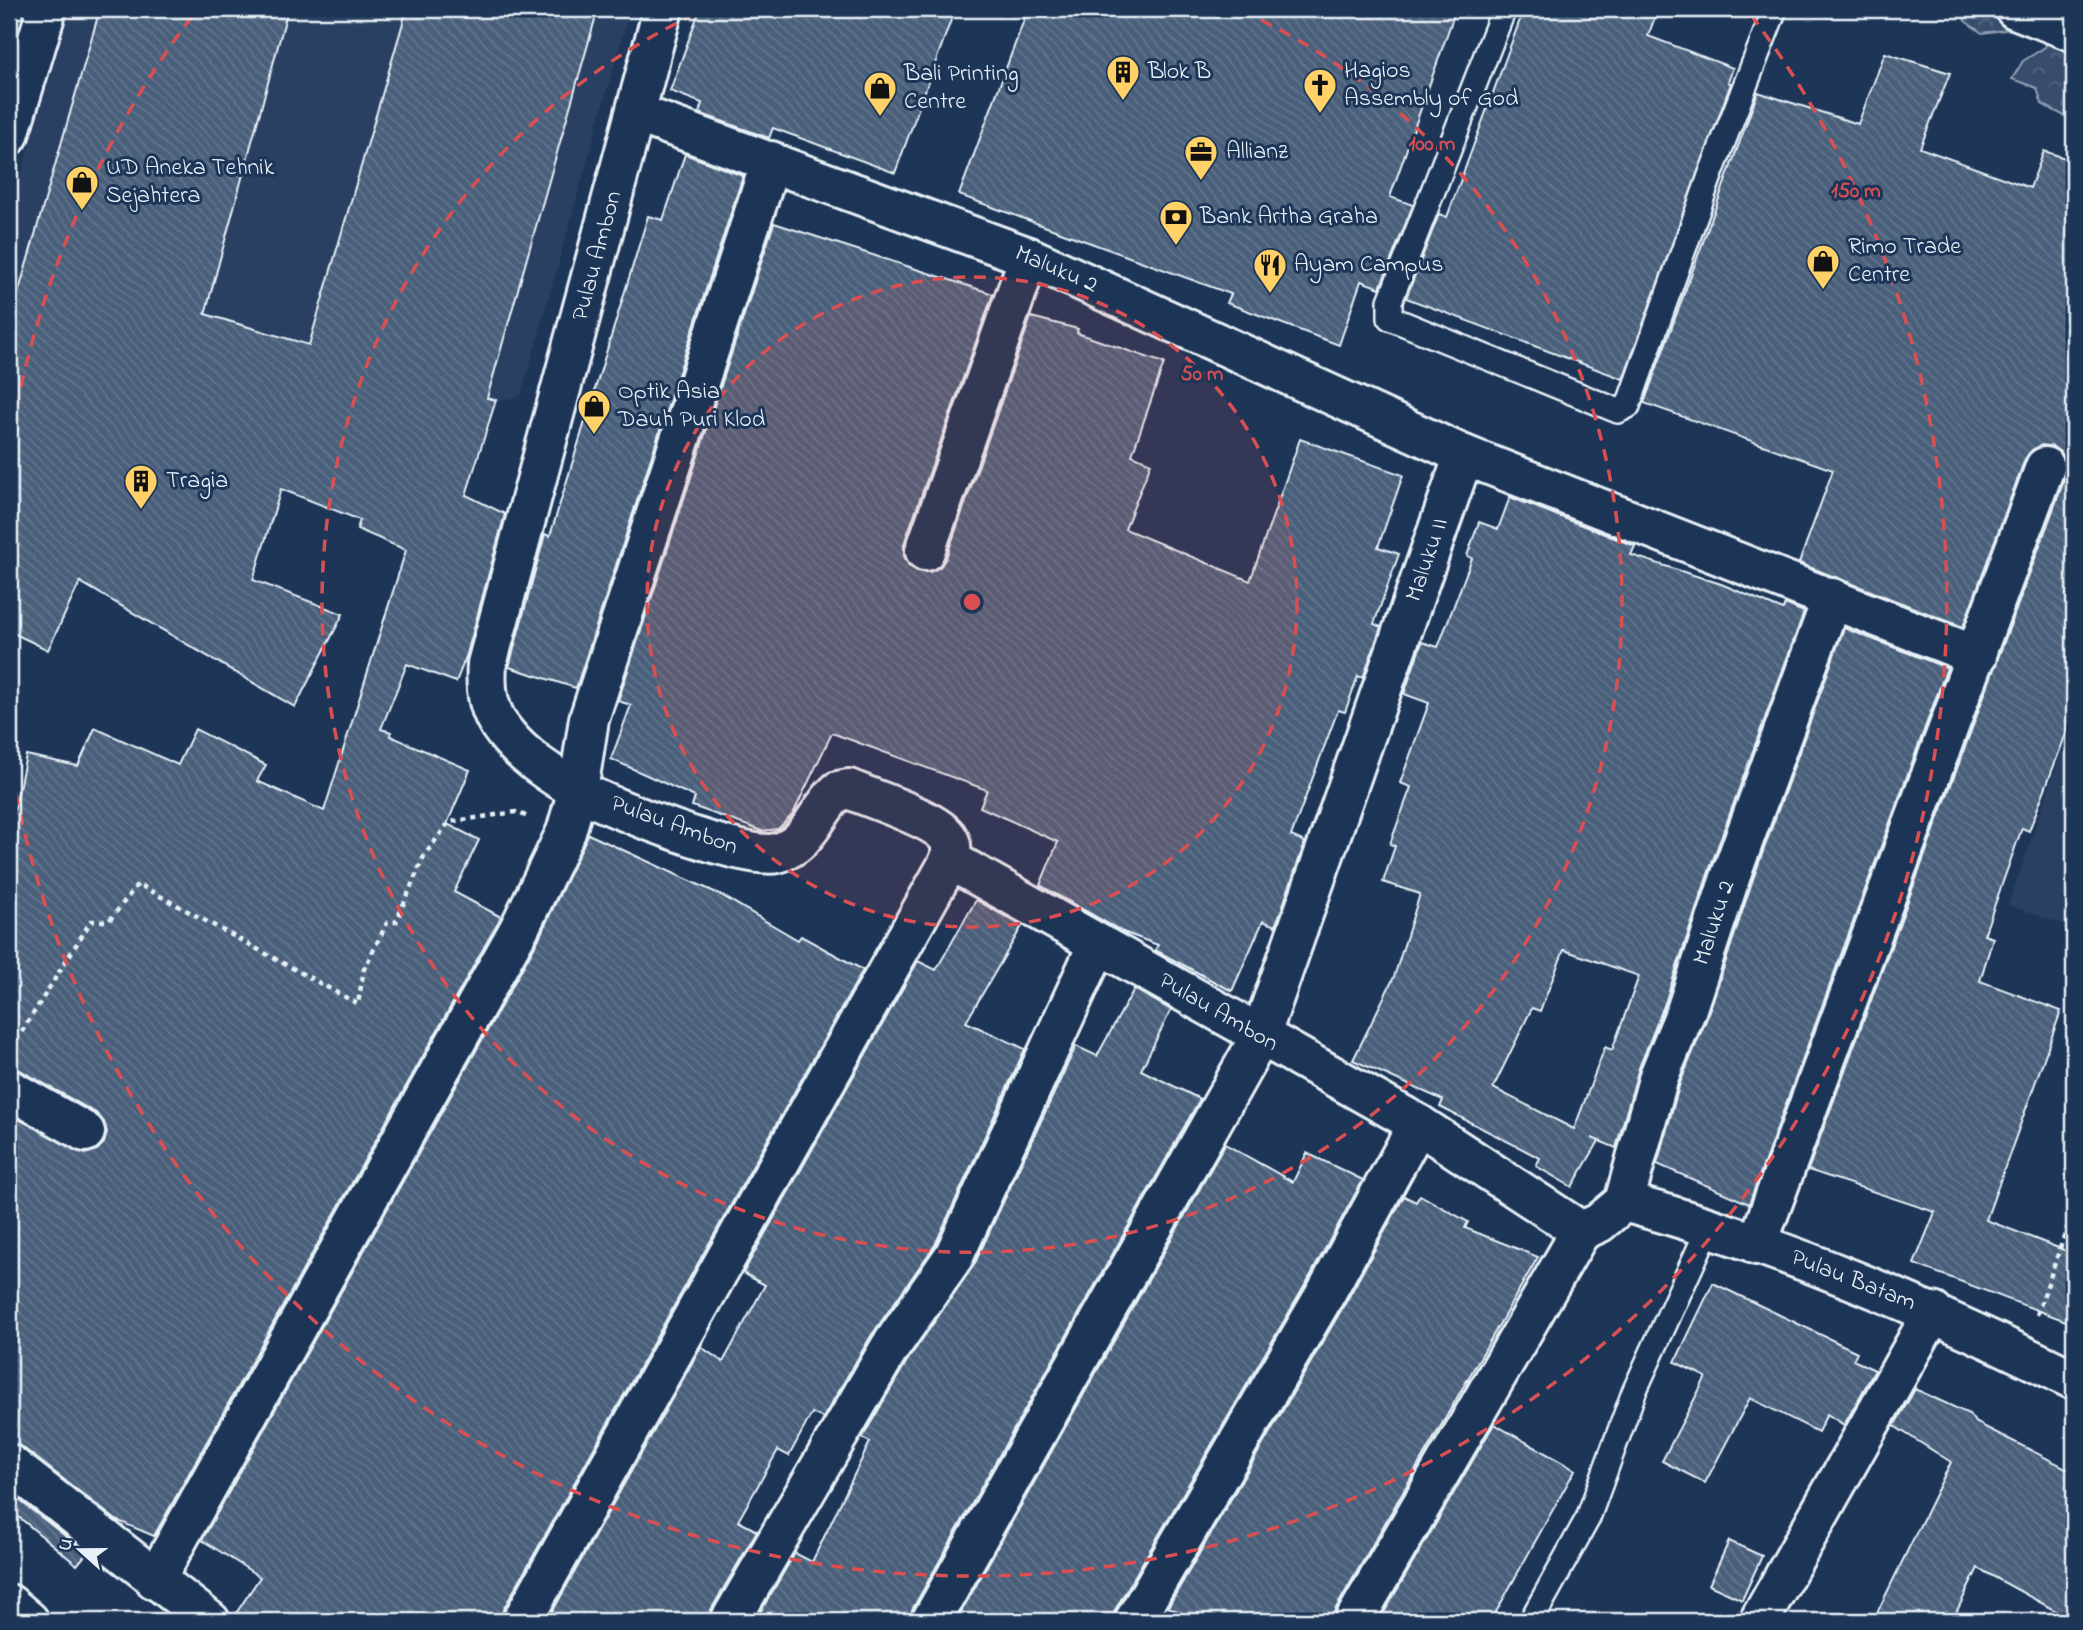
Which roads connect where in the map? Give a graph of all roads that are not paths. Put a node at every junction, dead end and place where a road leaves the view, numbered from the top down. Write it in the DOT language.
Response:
graph roads {
  1 [pos="47,9"];
  2 [pos="663,9"];
  3 [pos="1504,9"];
  4 [pos="1775,9"];
  5 [pos="2015,9"];
  6 [pos="2074,32"];
  7 [pos="636,113"];
  8 [pos="9,135"];
  9 [pos="771,162"];
  10 [pos="1029,257"];
  11 [pos="1465,455"];
  12 [pos="2045,467"];
  13 [pos="925,551"];
  14 [pos="1832,598"];
  15 [pos="1977,656"];
  16 [pos="578,790"];
  17 [pos="950,860"];
  18 [pos="1098,944"];
  19 [pos="1260,1037"];
  20 [pos="9,1089"];
  21 [pos="1418,1124"];
  22 [pos="85,1132"];
  23 [pos="1624,1202"];
  24 [pos="1710,1225"];
  25 [pos="1581,1231"];
  26 [pos="1757,1245"];
  27 [pos="1933,1312"];
  28 [pos="2074,1380"];
  29 [pos="9,1464"];
  30 [pos="155,1580"];
  31 [pos="9,1604"];
  32 [pos="29,1621"];
  33 [pos="210,1621"];
  34 [pos="522,1621"];
  35 [pos="730,1621"];
  36 [pos="931,1621"];
  37 [pos="1134,1621"];
  38 [pos="1354,1621"];
  39 [pos="1531,1621"];
  40 [pos="1759,1621"];
  1 -- 8 [label="street"];
  2 -- 7 [label="street, Pulau Ambon"];
  3 -- 4 [label="lane"];
  5 -- 6 [label="street"];
  7 -- 9 [label="street, Maluku 2"];
  7 -- 16 [label="street, Pulau Ambon"];
  9 -- 10 [label="street, Maluku 2"];
  9 -- 16 [label="street"];
  10 -- 11 [label="street, Maluku 2"];
  10 -- 13 [label="street"];
  11 -- 14 [label="street"];
  11 -- 19 [label="street, Maluku II"];
  12 -- 15 [label="street"];
  14 -- 15 [label="street"];
  14 -- 23 [label="street, Maluku 2"];
  15 -- 26 [label="street"];
  16 -- 17 [label="street, Pulau Ambon"];
  16 -- 30 [label="street"];
  17 -- 18 [label="street, Pulau Ambon"];
  17 -- 34 [label="street"];
  18 -- 19 [label="street, Pulau Ambon"];
  18 -- 35 [label="street"];
  19 -- 21 [label="street, Pulau Ambon"];
  19 -- 36 [label="street, Maluku II"];
  20 -- 22 [label="street"];
  21 -- 25 [label="street, Pulau Ambon"];
  21 -- 37 [label="street"];
  23 -- 24 [label="street, Pulau Batam"];
  23 -- 25 [label="street"];
  24 -- 26 [label="street, Pulau Batam"];
  24 -- 39 [label="lane"];
  25 -- 38 [label="street"];
  26 -- 27 [label="street, Pulau Batam"];
  27 -- 28 [label="street, Pulau Batam"];
  27 -- 40 [label="street"];
  29 -- 30 [label="street"];
  30 -- 33 [label="street"];
  31 -- 32 [label="street"];
}
